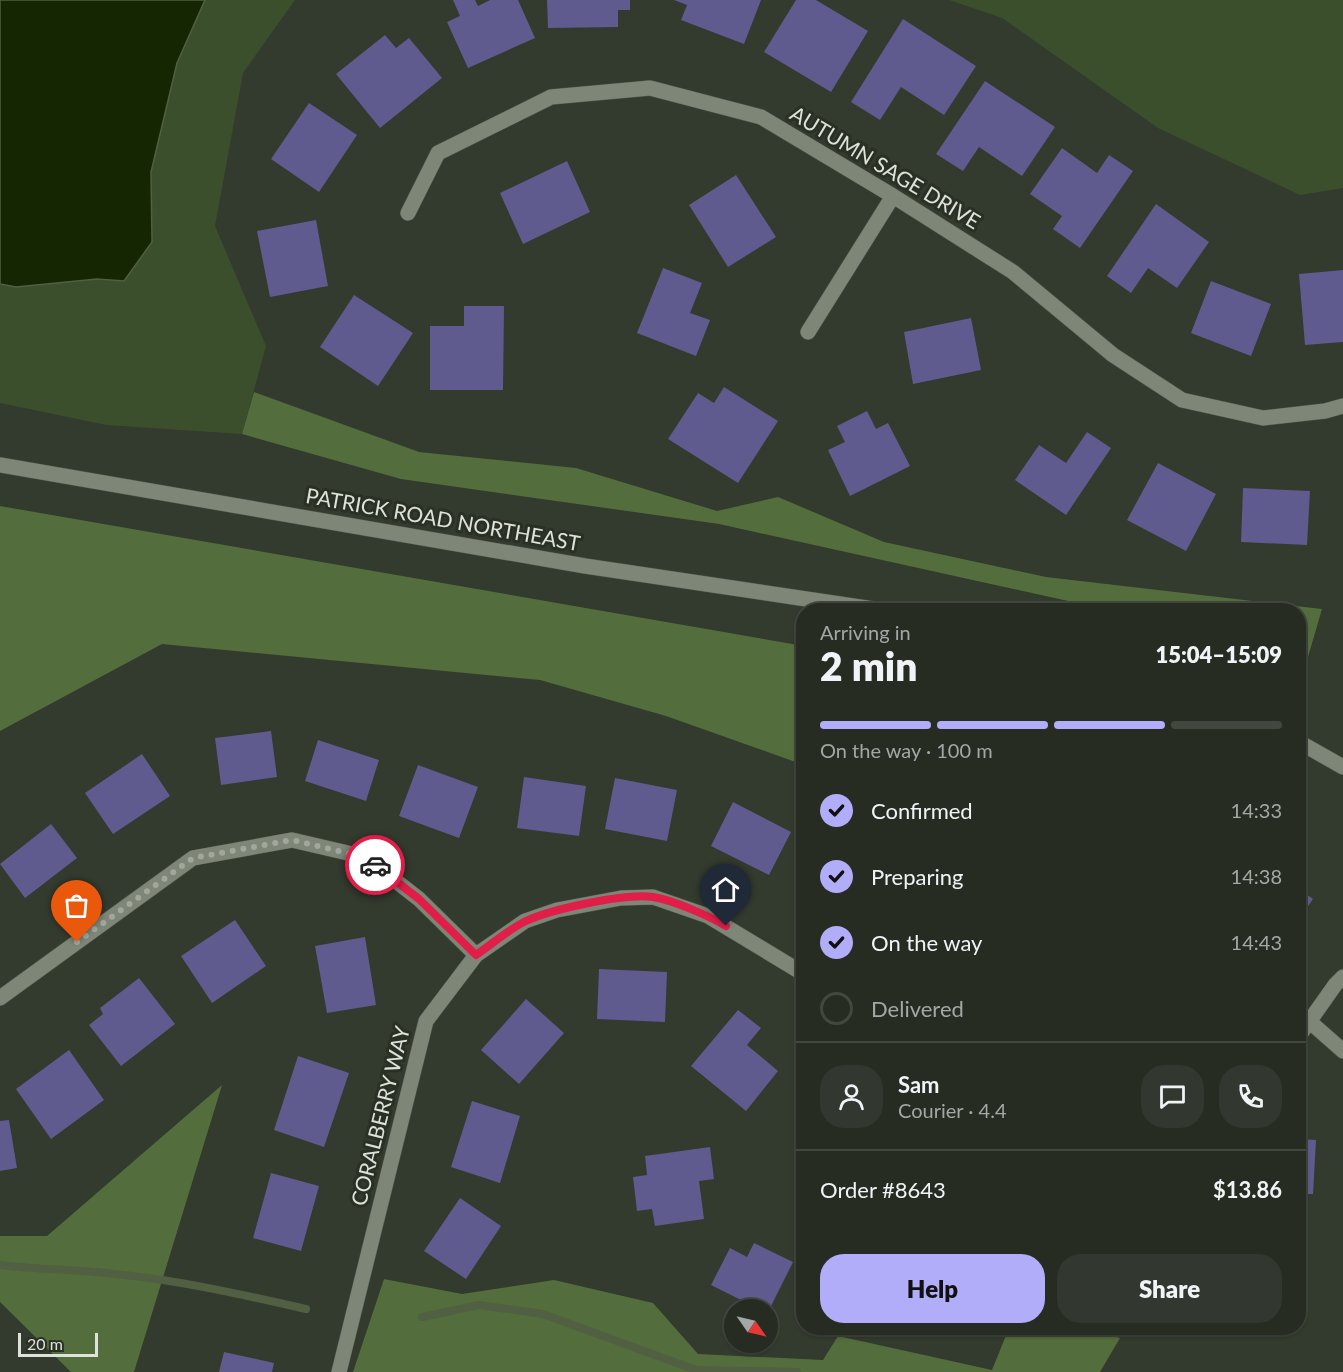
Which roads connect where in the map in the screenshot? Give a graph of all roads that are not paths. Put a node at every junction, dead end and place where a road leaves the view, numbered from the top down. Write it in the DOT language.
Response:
graph roads {
  1 [pos="893,196"];
  2 [pos="408,213"];
  3 [pos="808,332"];
  4 [pos="1343,406"];
  5 [pos="0,465"];
  6 [pos="833,603"];
  7 [pos="1306,746"];
  8 [pos="1343,767"];
  9 [pos="476,955"];
  10 [pos="1343,963"];
  11 [pos="796,969"];
  12 [pos="1339,981"];
  13 [pos="0,998"];
  14 [pos="1309,1021"];
  15 [pos="1306,1026"];
  16 [pos="1343,1051"];
  17 [pos="339,1372"];
  1 -- 2 [label="street, AUTUMN SAGE DRIVE"];
  1 -- 3 [label="street"];
  1 -- 4 [label="street, AUTUMN SAGE DRIVE"];
  5 -- 6 [label="street, PATRICK ROAD NORTHEAST"];
  7 -- 8 [label="street"];
  9 -- 11 [label="street, CORALBERRY WAY"];
  9 -- 13 [label="street"];
  9 -- 17 [label="street, CORALBERRY WAY"];
  10 -- 12 [label="street"];
  12 -- 14 [label="street"];
  14 -- 15 [label="street"];
  14 -- 16 [label="street"];
}
